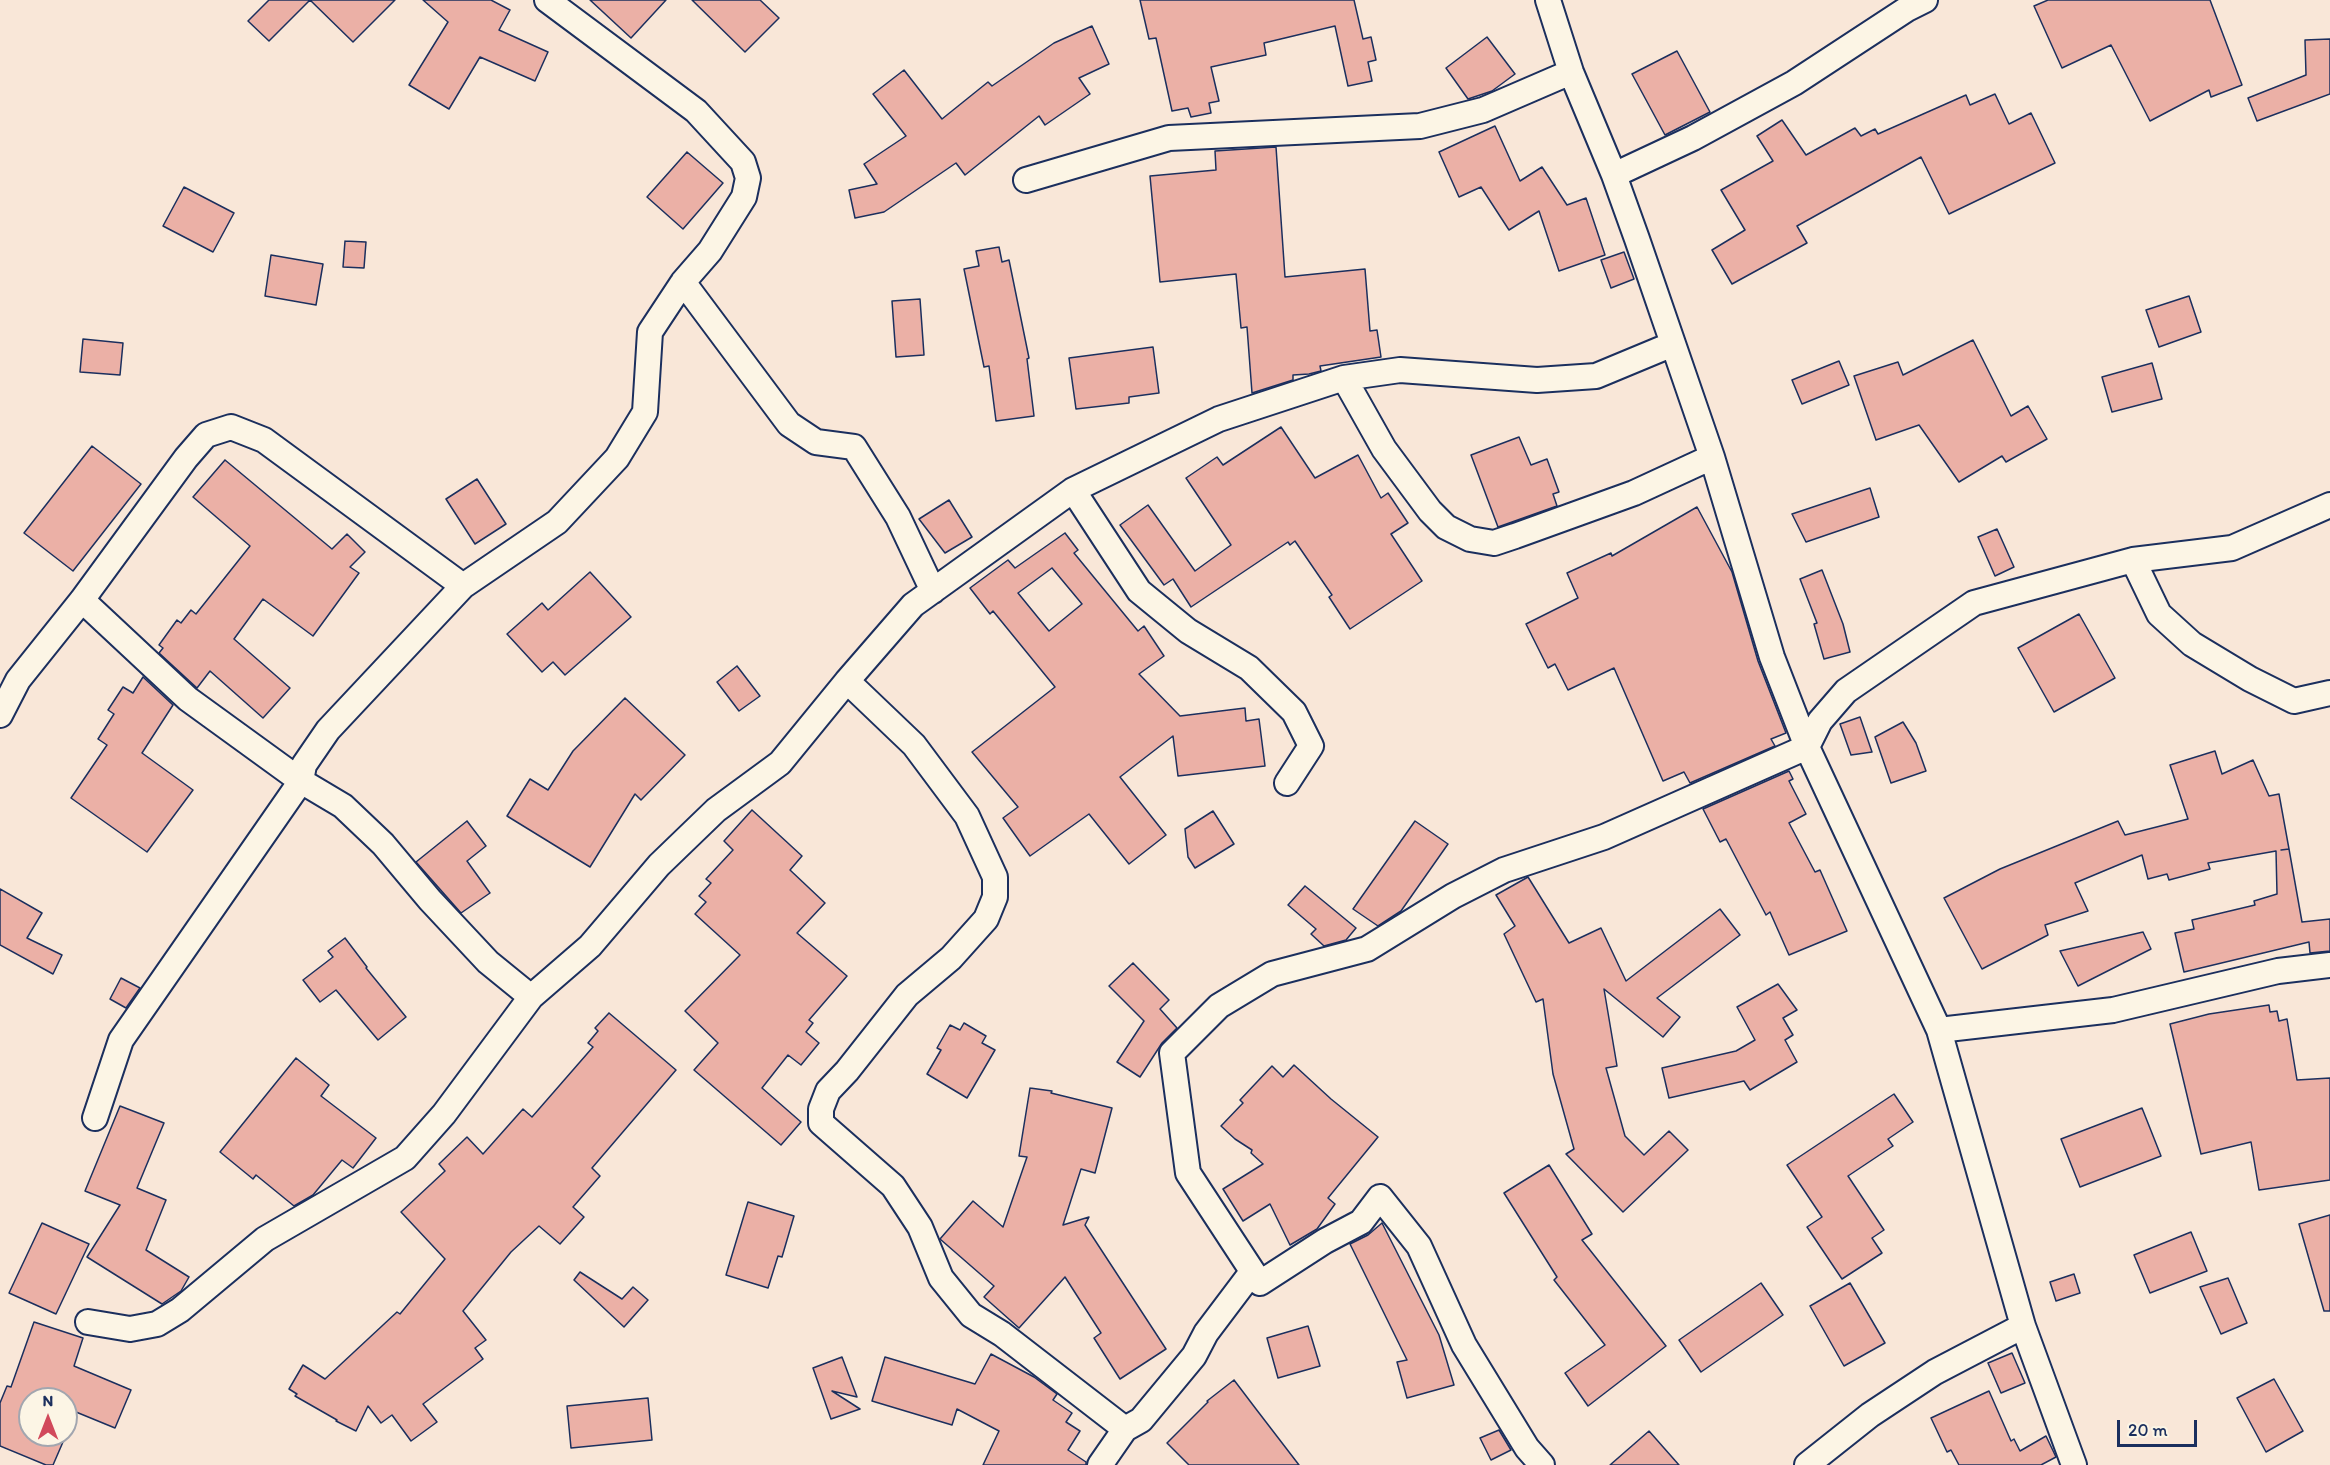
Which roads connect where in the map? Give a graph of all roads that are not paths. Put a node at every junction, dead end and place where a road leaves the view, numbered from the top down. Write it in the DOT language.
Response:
graph roads {
  1 [pos="547,0"];
  2 [pos="1548,0"];
  3 [pos="1925,0"];
  4 [pos="1571,72"];
  5 [pos="1614,175"];
  6 [pos="1026,180"];
  7 [pos="683,282"];
  8 [pos="1673,344"];
  9 [pos="1344,378"];
  10 [pos="1712,457"];
  11 [pos="1073,490"];
  12 [pos="2330,505"];
  13 [pos="2133,560"];
  14 [pos="463,586"];
  15 [pos="933,591"];
  16 [pos="82,600"];
  17 [pos="847,681"];
  18 [pos="2330,693"];
  19 [pos="0,715"];
  20 [pos="1807,747"];
  21 [pos="301,781"];
  22 [pos="1287,783"];
  23 [pos="2330,964"];
  24 [pos="531,997"];
  25 [pos="1939,1030"];
  26 [pos="95,1118"];
  27 [pos="1252,1272"];
  28 [pos="88,1322"];
  29 [pos="2023,1326"];
  30 [pos="1125,1429"];
  31 [pos="1100,1465"];
  32 [pos="1542,1465"];
  33 [pos="1807,1465"];
  34 [pos="2074,1465"];
  1 -- 7 [label="street"];
  2 -- 4 [label="street"];
  3 -- 5 [label="street"];
  4 -- 5 [label="street"];
  4 -- 6 [label="street"];
  5 -- 8 [label="street"];
  7 -- 14 [label="street"];
  7 -- 15 [label="street"];
  8 -- 9 [label="street"];
  8 -- 10 [label="street"];
  9 -- 10 [label="street"];
  9 -- 11 [label="street"];
  10 -- 20 [label="street"];
  11 -- 15 [label="street"];
  11 -- 22 [label="street"];
  12 -- 13 [label="street"];
  13 -- 18 [label="street"];
  13 -- 20 [label="street"];
  14 -- 16 [label="street"];
  14 -- 21 [label="street"];
  15 -- 17 [label="street"];
  16 -- 19 [label="street"];
  16 -- 21 [label="street"];
  17 -- 24 [label="street"];
  17 -- 30 [label="street"];
  20 -- 25 [label="street"];
  20 -- 27 [label="street"];
  21 -- 24 [label="street"];
  21 -- 26 [label="street"];
  23 -- 25 [label="street"];
  24 -- 28 [label="street"];
  25 -- 29 [label="street"];
  27 -- 30 [label="street"];
  27 -- 32 [label="street"];
  29 -- 33 [label="street"];
  29 -- 34 [label="street"];
  30 -- 31 [label="street"];
}
